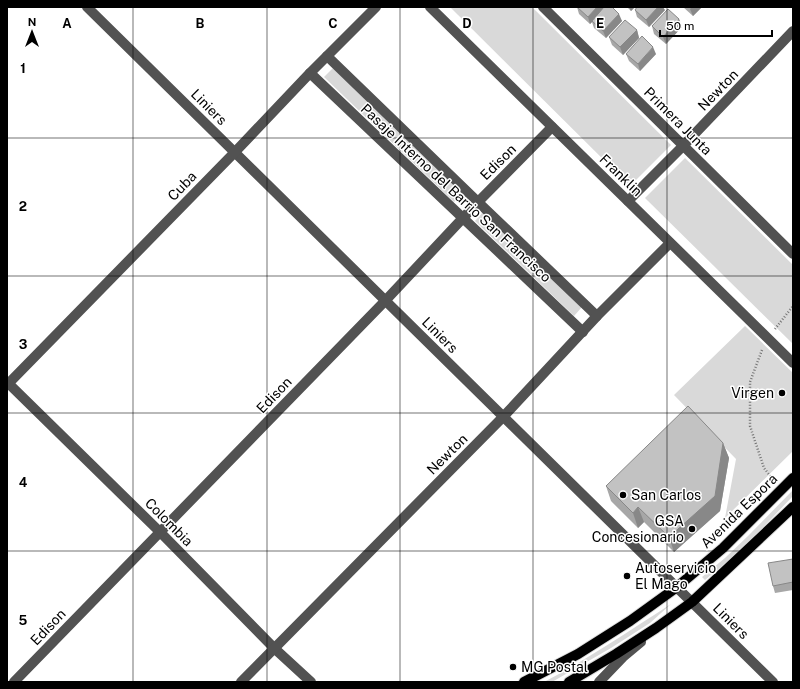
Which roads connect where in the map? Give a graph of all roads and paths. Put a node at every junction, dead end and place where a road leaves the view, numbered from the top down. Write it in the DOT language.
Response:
graph roads {
  1 [pos="87,7"];
  2 [pos="376,7"];
  3 [pos="430,7"];
  4 [pos="543,7"];
  5 [pos="793,31"];
  6 [pos="327,56"];
  7 [pos="310,74"];
  8 [pos="552,127"];
  9 [pos="683,146"];
  10 [pos="234,152"];
  11 [pos="628,201"];
  12 [pos="478,202"];
  13 [pos="462,219"];
  14 [pos="670,243"];
  15 [pos="793,254"];
  16 [pos="385,301"];
  17 [pos="793,306"];
  18 [pos="597,316"];
  19 [pos="583,332"];
  20 [pos="768,338"];
  21 [pos="793,363"];
  22 [pos="7,383"];
  23 [pos="503,417"];
  24 [pos="793,478"];
  25 [pos="781,490"];
  26 [pos="793,508"];
  27 [pos="160,532"];
  28 [pos="676,587"];
  29 [pos="692,602"];
  30 [pos="656,628"];
  31 [pos="274,648"];
  32 [pos="14,682"];
  33 [pos="241,682"];
  34 [pos="311,682"];
  35 [pos="524,682"];
  36 [pos="569,682"];
  37 [pos="599,682"];
  38 [pos="773,682"];
  1 -- 10 [label="street, Liniers"];
  2 -- 6 [label="street, Cuba"];
  3 -- 8 [label="street, Franklin"];
  4 -- 9 [label="street, Primera Junta"];
  5 -- 9 [label="street, Newton"];
  6 -- 7 [label="street, Cuba"];
  6 -- 12 [label="street, Pasaje Interno del Barrio San Francisco"];
  7 -- 10 [label="street, Cuba"];
  7 -- 13 [label="street, Pasaje Interno del Barrio San Francisco"];
  8 -- 11 [label="street, Franklin"];
  8 -- 12 [label="street, Edison"];
  9 -- 11 [label="street, Newton"];
  9 -- 15 [label="street, Primera Junta"];
  10 -- 16 [label="street, Liniers"];
  10 -- 22 [label="street, Cuba"];
  11 -- 14 [label="street, Franklin"];
  12 -- 13 [label="street, Edison"];
  12 -- 18 [label="street, Pasaje Interno del Barrio San Francisco"];
  13 -- 16 [label="street, Edison"];
  13 -- 19 [label="street, Pasaje Interno del Barrio San Francisco"];
  14 -- 18 [label="street, Newton"];
  14 -- 20 [label="street, Franklin"];
  16 -- 23 [label="street, Liniers"];
  16 -- 27 [label="street, Edison"];
  17 -- 20 [label="path"];
  18 -- 19 [label="street, Newton"];
  19 -- 23 [label="street, Newton"];
  20 -- 21 [label="street, Franklin"];
  20 -- 25 [label="path"];
  22 -- 27 [label="street, Colombia"];
  23 -- 28 [label="street, Liniers"];
  23 -- 31 [label="street, Newton"];
  24 -- 25 [label="main road, Avenida Espora"];
  25 -- 28 [label="main road, Avenida Espora"];
  26 -- 29 [label="main road"];
  27 -- 31 [label="street, Colombia"];
  27 -- 32 [label="street, Edison"];
  28 -- 29 [label="street, Liniers"];
  28 -- 35 [label="main road, Avenida Espora"];
  29 -- 30 [label="main road"];
  29 -- 38 [label="street, Liniers"];
  30 -- 36 [label="main road"];
  30 -- 37 [label="street"];
  31 -- 33 [label="street, Newton"];
  31 -- 34 [label="street, Colombia"];
}
